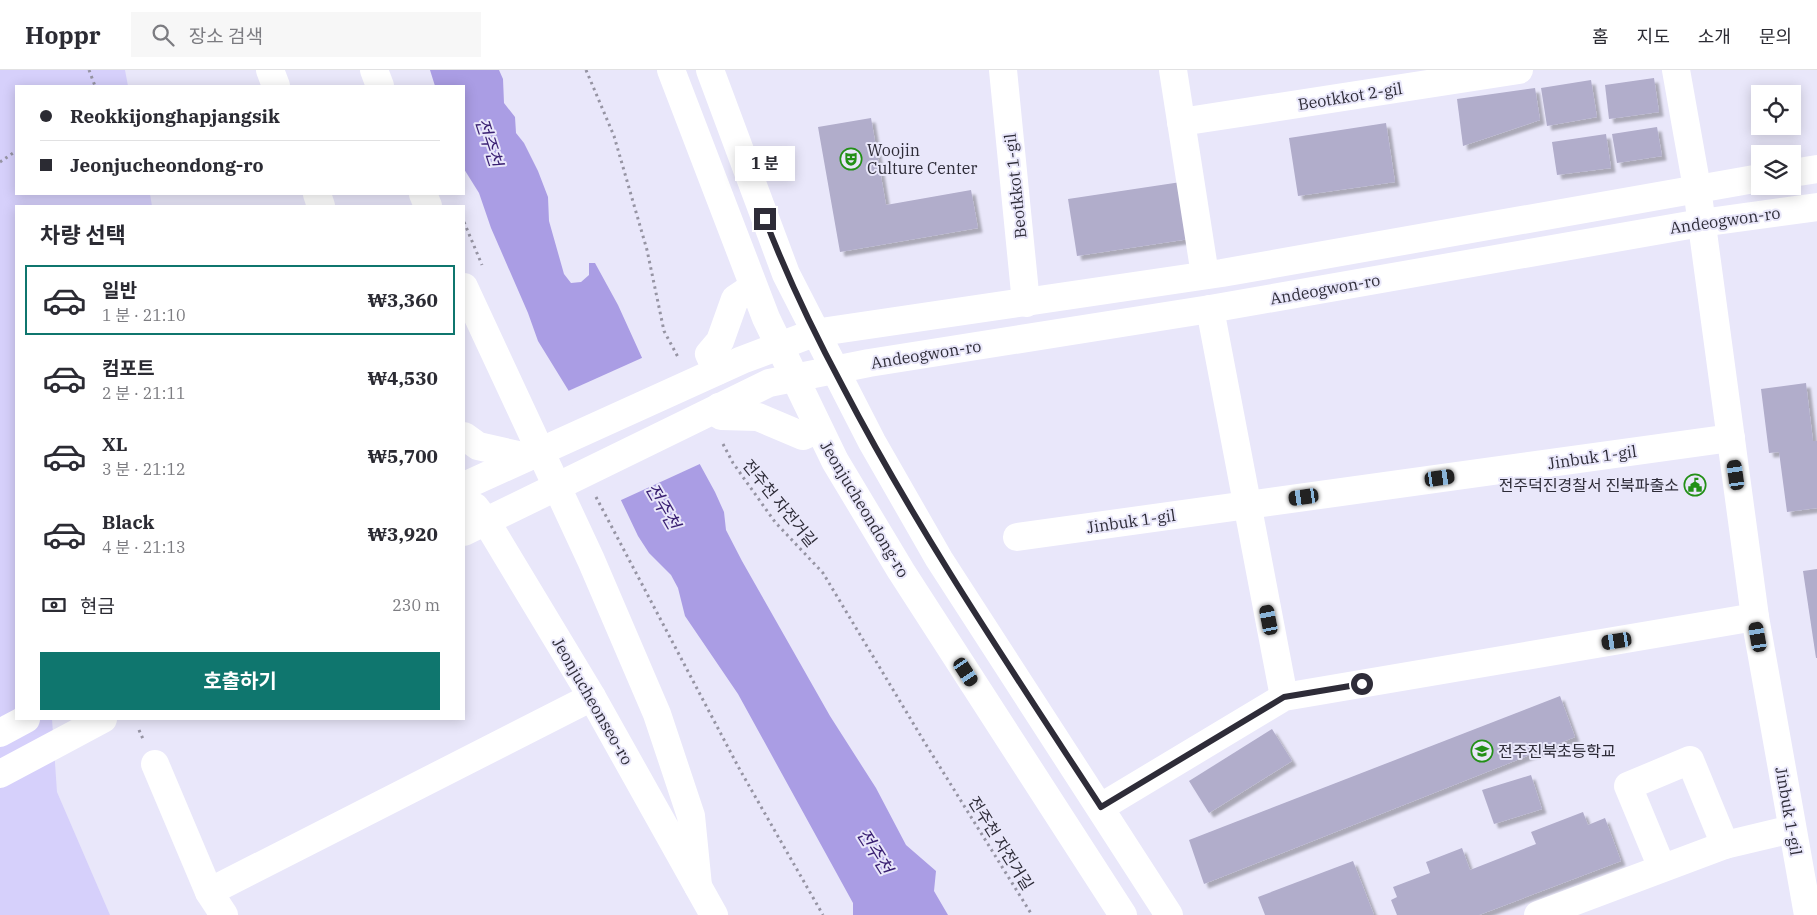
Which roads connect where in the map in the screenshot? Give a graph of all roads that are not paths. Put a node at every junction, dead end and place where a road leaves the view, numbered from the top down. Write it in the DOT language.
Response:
graph roads {
  1 [pos="270,70"];
  2 [pos="374,70"];
  3 [pos="671,70"];
  4 [pos="710,70"];
  5 [pos="1003,70"];
  6 [pos="1173,70"];
  7 [pos="1519,70"];
  8 [pos="1676,70"];
  9 [pos="276,85"];
  10 [pos="380,85"];
  11 [pos="1181,122"];
  12 [pos="1817,169"];
  13 [pos="1801,172"];
  14 [pos="1751,179"];
  15 [pos="1697,188"];
  16 [pos="1817,207"];
  17 [pos="1701,223"];
  18 [pos="1205,275"];
  19 [pos="475,280"];
  20 [pos="744,293"];
  21 [pos="1026,303"];
  22 [pos="1210,309"];
  23 [pos="814,333"];
  24 [pos="767,350"];
  25 [pos="834,369"];
  26 [pos="717,371"];
  27 [pos="781,380"];
  28 [pos="719,408"];
  29 [pos="818,429"];
  30 [pos="465,437"];
  31 [pos="1731,438"];
  32 [pos="528,457"];
  33 [pos="469,485"];
  34 [pos="1246,505"];
  35 [pos="483,522"];
  36 [pos="1017,537"];
  37 [pos="1754,618"];
  38 [pos="592,697"];
  39 [pos="1284,697"];
  40 [pos="24,720"];
  41 [pos="101,720"];
  42 [pos="0,733"];
  43 [pos="155,764"];
  44 [pos="0,774"];
  45 [pos="1101,807"];
  46 [pos="1792,829"];
  47 [pos="1725,845"];
  48 [pos="1662,868"];
  49 [pos="698,886"];
  50 [pos="209,892"];
  51 [pos="224,915"];
  52 [pos="714,915"];
  53 [pos="1123,915"];
  54 [pos="1169,915"];
  55 [pos="1538,915"];
  56 [pos="1808,915"];
  1 -- 9 [label="street"];
  2 -- 10 [label="street"];
  3 -- 20 [label="street, Jeonjucheondong-ro"];
  4 -- 23 [label="street"];
  5 -- 21 [label="street, Beotkkot 1-gil"];
  6 -- 11 [label="street"];
  7 -- 11 [label="street, Beotkkot 2-gil"];
  8 -- 15 [label="street"];
  11 -- 18 [label="street"];
  12 -- 13 [label="street"];
  14 -- 15 [label="street"];
  15 -- 17 [label="street"];
  15 -- 18 [label="street"];
  16 -- 17 [label="street, Andeogwon-ro"];
  17 -- 22 [label="street, Andeogwon-ro"];
  17 -- 31 [label="street, Jinbuk 1-gil"];
  18 -- 21 [label="street"];
  19 -- 49 [label="street"];
  20 -- 24 [label="street, Jeonjucheondong-ro"];
  20 -- 26 [label="street"];
  21 -- 23 [label="street"];
  22 -- 25 [label="street, Andeogwon-ro"];
  22 -- 34 [label="street"];
  23 -- 24 [label="street"];
  23 -- 25 [label="street"];
  24 -- 26 [label="street"];
  24 -- 27 [label="street, Jeonjucheondong-ro"];
  25 -- 27 [label="street, Andeogwon-ro"];
  25 -- 45 [label="street"];
  26 -- 32 [label="street"];
  27 -- 28 [label="street, Andeogwon-ro"];
  27 -- 29 [label="street, Jeonjucheondong-ro"];
  28 -- 29 [label="street"];
  28 -- 35 [label="street, Andeogwon-ro"];
  29 -- 53 [label="street, Jeonjucheondong-ro"];
  30 -- 32 [label="street"];
  31 -- 34 [label="street, Jinbuk 1-gil"];
  31 -- 37 [label="street, Jinbuk 1-gil"];
  32 -- 33 [label="street"];
  33 -- 35 [label="street, Jeonjucheonseo-ro"];
  34 -- 36 [label="street, Jinbuk 1-gil"];
  34 -- 39 [label="street"];
  35 -- 38 [label="street, Jeonjucheonseo-ro"];
  37 -- 39 [label="street"];
  37 -- 46 [label="street, Jinbuk 1-gil"];
  38 -- 49 [label="street, Jeonjucheonseo-ro"];
  38 -- 50 [label="street"];
  39 -- 45 [label="street"];
  40 -- 42 [label="street"];
  41 -- 44 [label="street"];
  43 -- 50 [label="street"];
  45 -- 54 [label="street"];
  46 -- 47 [label="street"];
  46 -- 56 [label="street, Jinbuk 1-gil"];
  47 -- 48 [label="street"];
  47 -- 48 [label="street"];
  48 -- 55 [label="street"];
  49 -- 52 [label="street, Jeonjucheonseo-ro"];
  50 -- 51 [label="street"];
}
